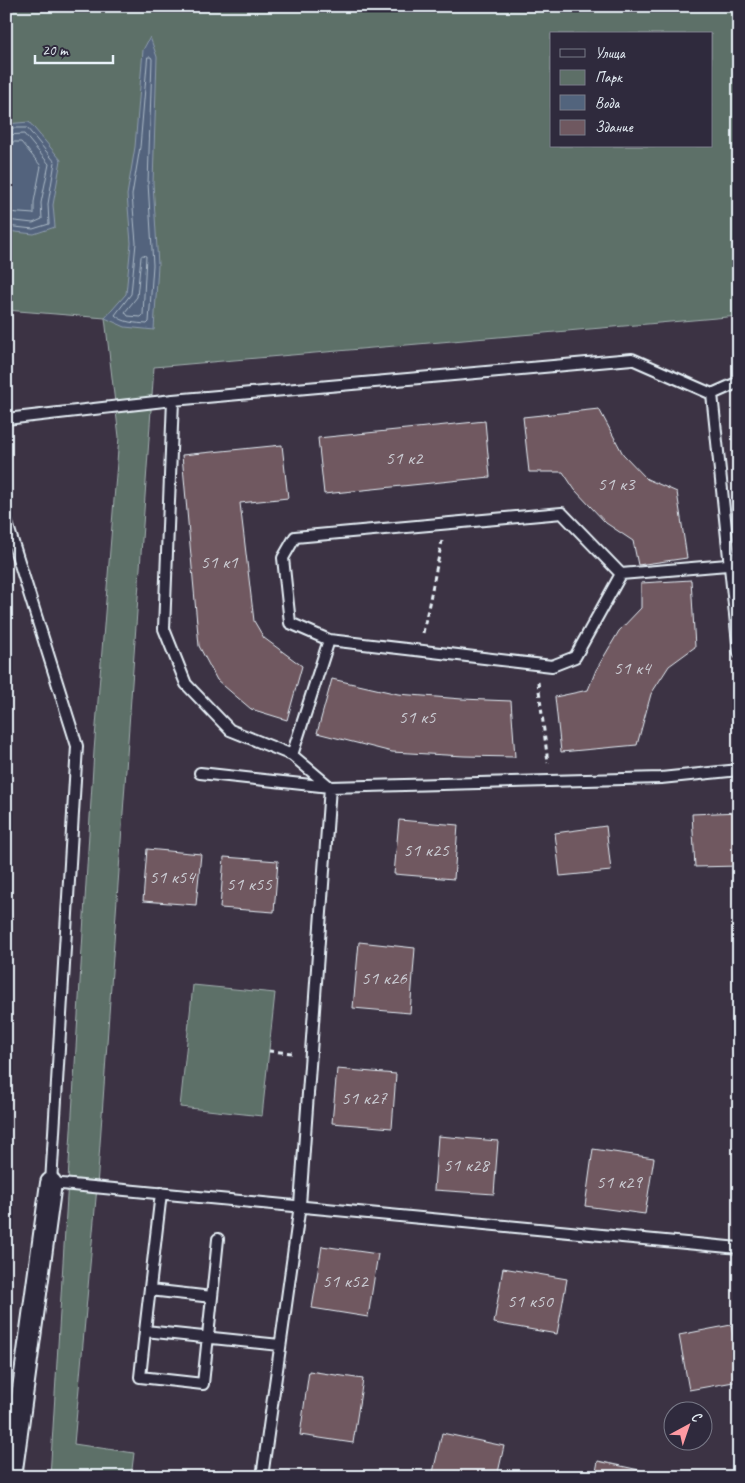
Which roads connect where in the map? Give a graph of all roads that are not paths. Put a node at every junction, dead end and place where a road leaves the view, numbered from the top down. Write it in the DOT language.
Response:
graph roads {
  1 [pos="739,382"];
  2 [pos="712,394"];
  3 [pos="173,400"];
  4 [pos="6,419"];
  5 [pos="6,520"];
  6 [pos="734,564"];
  7 [pos="621,574"];
  8 [pos="328,640"];
  9 [pos="739,653"];
  10 [pos="292,755"];
  11 [pos="739,770"];
  12 [pos="200,773"];
  13 [pos="330,786"];
  14 [pos="51,1182"];
  15 [pos="160,1193"];
  16 [pos="300,1205"];
  17 [pos="218,1239"];
  18 [pos="739,1248"];
  19 [pos="150,1290"];
  20 [pos="212,1297"];
  21 [pos="145,1331"];
  22 [pos="208,1338"];
  23 [pos="280,1346"];
  24 [pos="11,1477"];
  25 [pos="262,1477"];
  1 -- 2 [label="lane"];
  2 -- 3 [label="lane"];
  2 -- 6 [label="lane"];
  3 -- 4 [label="lane"];
  3 -- 10 [label="lane"];
  5 -- 14 [label="lane"];
  6 -- 7 [label="lane"];
  6 -- 9 [label="lane"];
  7 -- 8 [label="lane"];
  7 -- 8 [label="lane"];
  8 -- 10 [label="lane"];
  10 -- 13 [label="lane"];
  11 -- 13 [label="lane"];
  12 -- 13 [label="lane"];
  13 -- 16 [label="lane"];
  14 -- 15 [label="lane"];
  14 -- 24 [label="street"];
  15 -- 16 [label="lane"];
  15 -- 19 [label="lane"];
  16 -- 18 [label="lane"];
  16 -- 23 [label="lane"];
  17 -- 20 [label="lane"];
  19 -- 20 [label="lane"];
  19 -- 21 [label="lane"];
  20 -- 22 [label="lane"];
  21 -- 22 [label="lane"];
  21 -- 22 [label="lane"];
  22 -- 23 [label="lane"];
  23 -- 25 [label="lane"];
}
